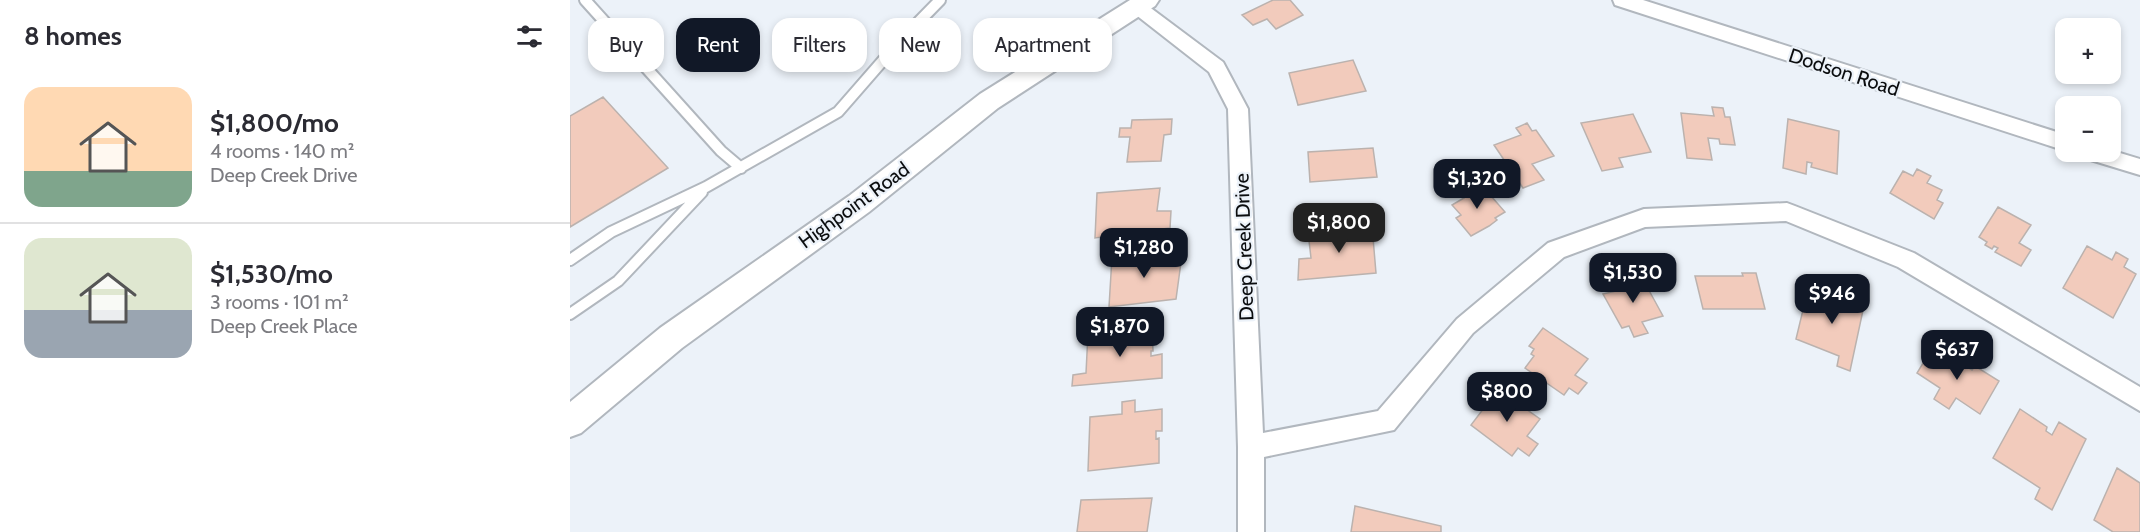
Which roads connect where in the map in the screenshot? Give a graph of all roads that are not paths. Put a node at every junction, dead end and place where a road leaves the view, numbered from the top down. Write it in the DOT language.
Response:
graph roads {
  1 [pos="585,0"];
  2 [pos="940,0"];
  3 [pos="1622,0"];
  4 [pos="1138,2"];
  5 [pos="2055,139"];
  6 [pos="2121,161"];
  7 [pos="2140,167"];
  8 [pos="741,168"];
  9 [pos="706,187"];
  10 [pos="570,260"];
  11 [pos="570,314"];
  12 [pos="2140,400"];
  13 [pos="570,422"];
  14 [pos="1251,447"];
  15 [pos="1251,532"];
  1 -- 8 [label="lane"];
  2 -- 8 [label="lane"];
  3 -- 5 [label="street, Dodson Road"];
  4 -- 13 [label="street, Highpoint Road"];
  4 -- 14 [label="street, Deep Creek Drive"];
  6 -- 7 [label="street"];
  8 -- 9 [label="lane"];
  9 -- 10 [label="lane"];
  9 -- 11 [label="lane"];
  12 -- 14 [label="street"];
  14 -- 15 [label="street, Deep Creek Drive"];
}
